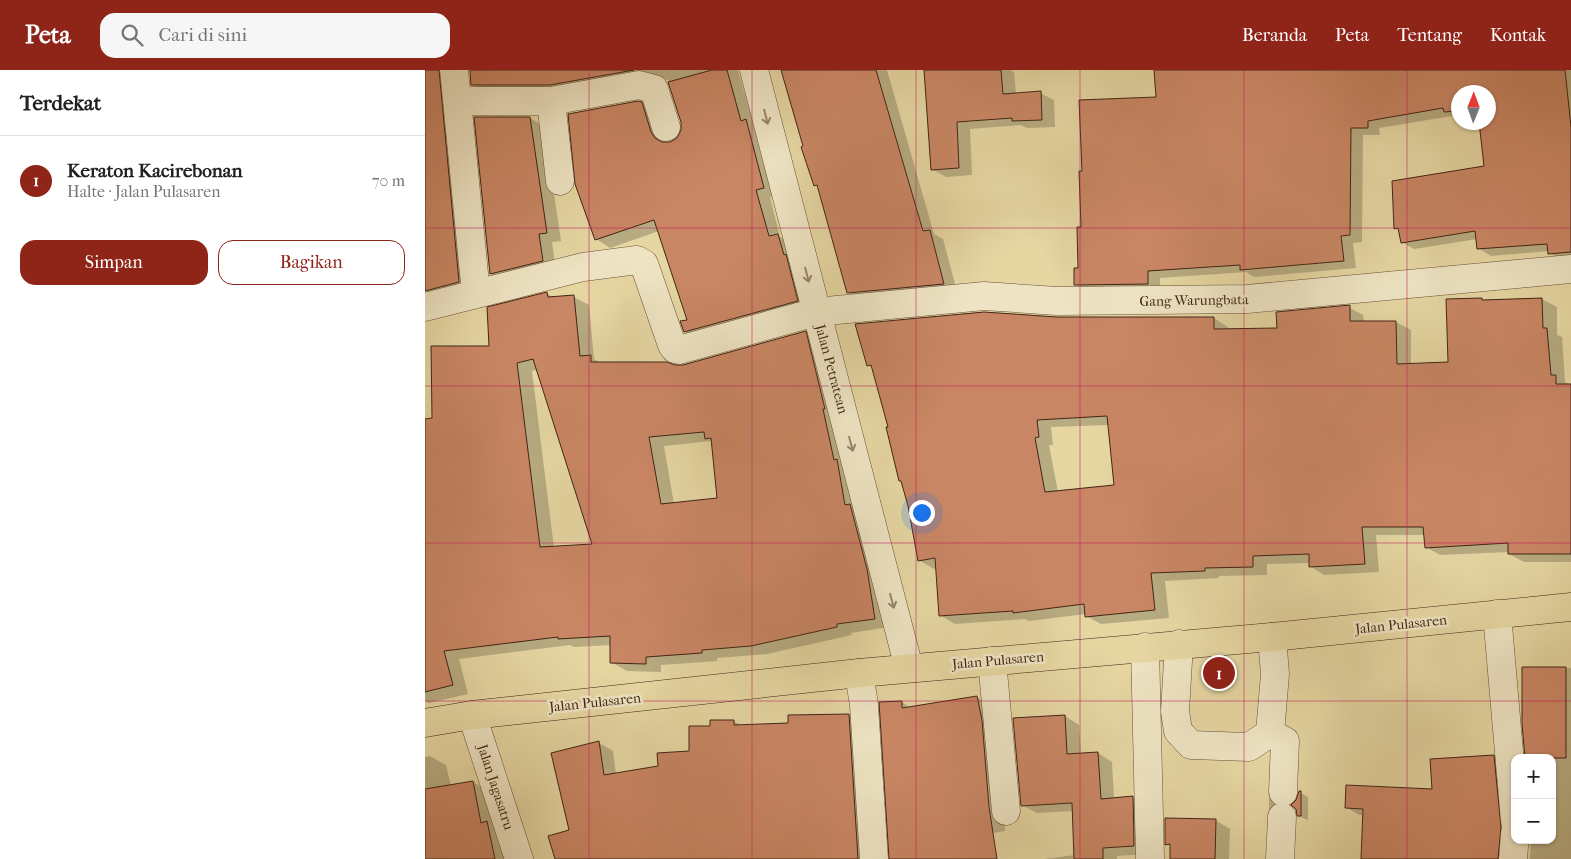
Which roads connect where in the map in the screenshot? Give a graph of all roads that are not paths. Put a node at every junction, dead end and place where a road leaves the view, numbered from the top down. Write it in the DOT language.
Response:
graph roads {
  1 [pos="454,70"];
  2 [pos="754,70"];
  3 [pos="457,101"];
  4 [pos="551,101"];
  5 [pos="666,127"];
  6 [pos="560,181"];
  7 [pos="1571,269"];
  8 [pos="475,294"];
  9 [pos="425,307"];
  10 [pos="816,312"];
  11 [pos="1571,607"];
  12 [pos="1497,614"];
  13 [pos="1272,637"];
  14 [pos="1179,644"];
  15 [pos="1145,647"];
  16 [pos="991,661"];
  17 [pos="909,668"];
  18 [pos="859,673"];
  19 [pos="472,715"];
  20 [pos="425,723"];
  21 [pos="1270,732"];
  22 [pos="1513,799"];
  23 [pos="1005,811"];
  24 [pos="1514,844"];
  25 [pos="519,859"];
  26 [pos="874,859"];
  27 [pos="1150,859"];
  28 [pos="1280,859"];
  29 [pos="1513,859"];
  1 -- 3 [label="street"];
  2 -- 10 [label="street, Jalan Petratean, one-way"];
  3 -- 4 [label="street"];
  3 -- 8 [label="street"];
  4 -- 5 [label="street"];
  4 -- 6 [label="street"];
  7 -- 10 [label="street, Gang Warungbata"];
  8 -- 9 [label="street, Gang Warungbata"];
  8 -- 10 [label="street, Gang Warungbata"];
  10 -- 17 [label="street, Jalan Petratean, one-way"];
  11 -- 12 [label="main road, Jalan Pulasaren"];
  12 -- 13 [label="main road, Jalan Pulasaren"];
  12 -- 22 [label="street"];
  13 -- 14 [label="main road, Jalan Pulasaren"];
  13 -- 21 [label="street"];
  14 -- 15 [label="main road, Jalan Pulasaren"];
  14 -- 21 [label="street"];
  15 -- 16 [label="main road, Jalan Pulasaren"];
  15 -- 27 [label="street"];
  16 -- 17 [label="main road, Jalan Pulasaren"];
  16 -- 23 [label="street"];
  17 -- 18 [label="main road, Jalan Pulasaren"];
  18 -- 19 [label="main road, Jalan Pulasaren"];
  18 -- 26 [label="street"];
  19 -- 20 [label="main road, Jalan Pulasaren"];
  19 -- 25 [label="street, Jalan Jagasatru"];
  21 -- 28 [label="street"];
  24 -- 29 [label="street"];
}
